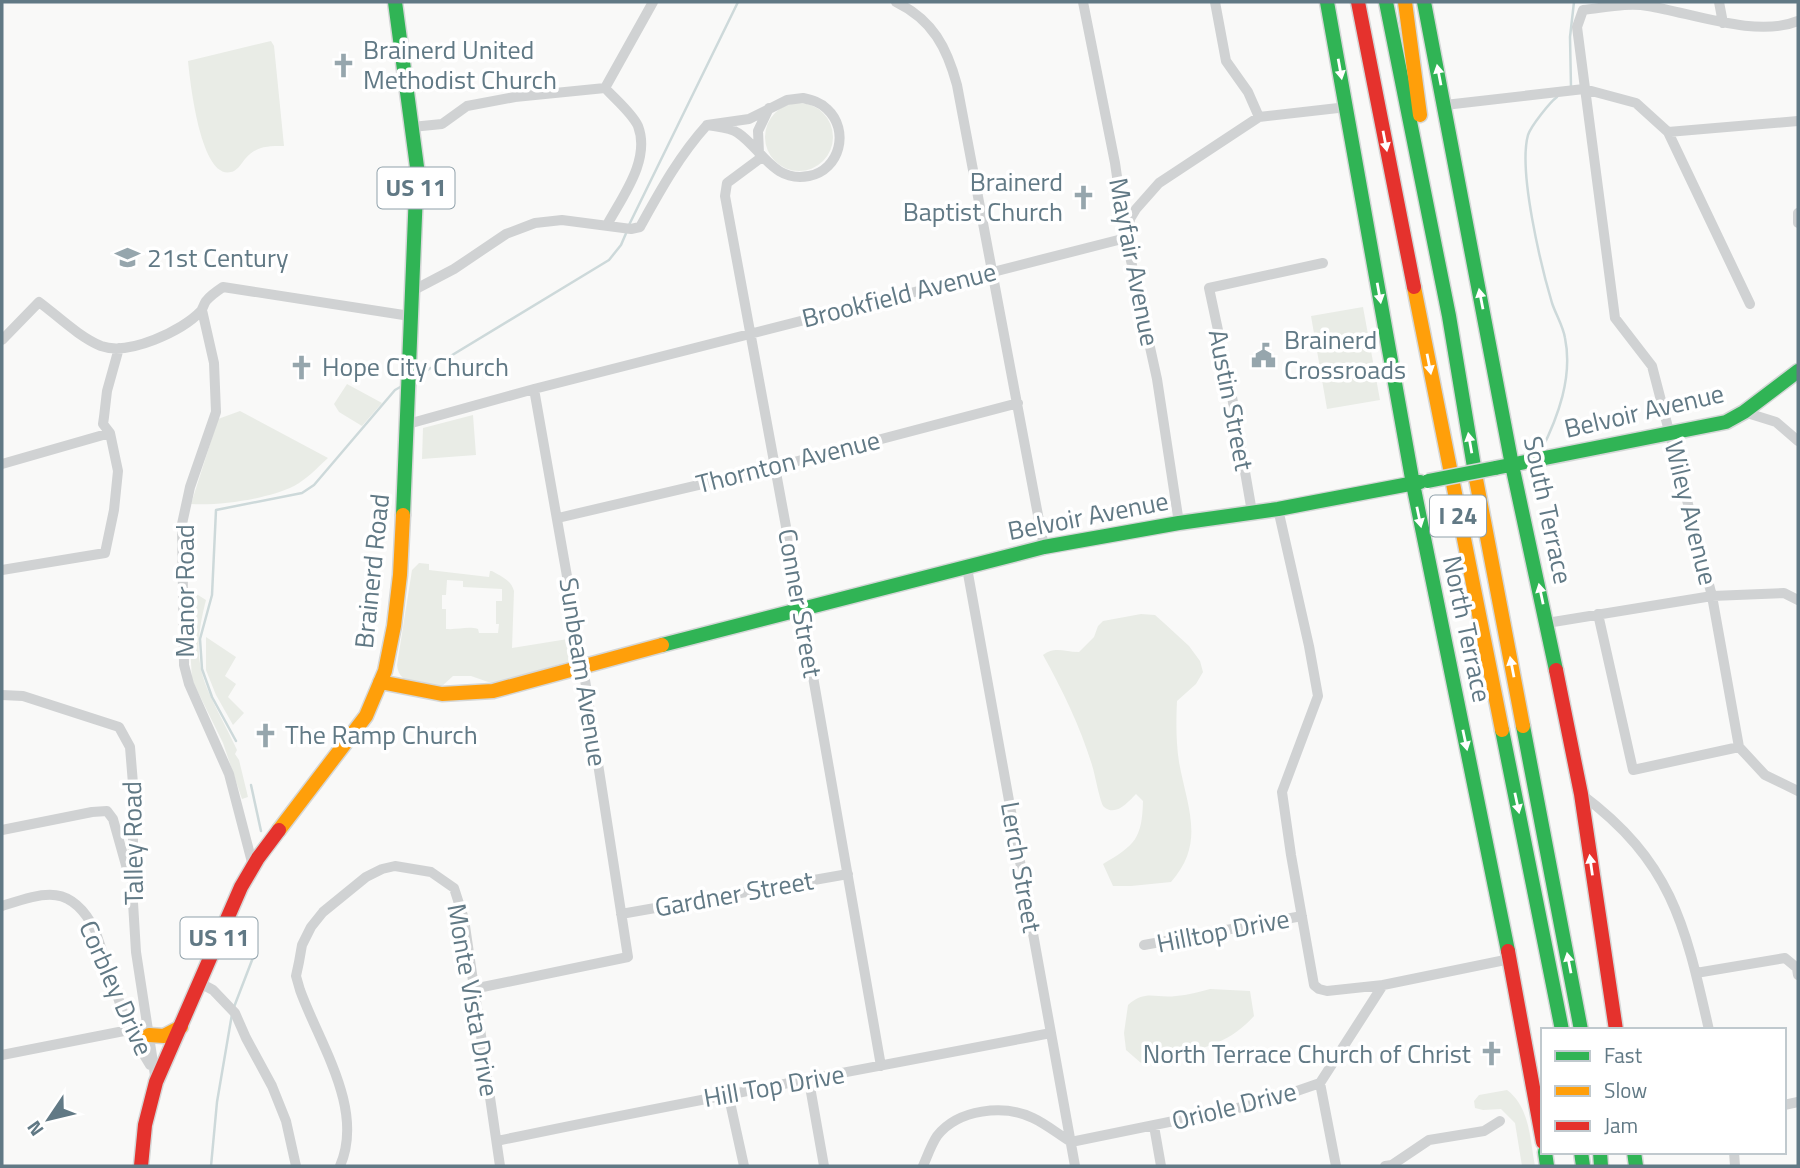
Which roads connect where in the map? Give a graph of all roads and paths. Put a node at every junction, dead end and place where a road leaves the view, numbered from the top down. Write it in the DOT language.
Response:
graph roads {
  1 [pos="395,2"];
  2 [pos="653,2"];
  3 [pos="896,2"];
  4 [pos="1083,2"];
  5 [pos="1215,2"];
  6 [pos="1327,2"];
  7 [pos="1348,2"];
  8 [pos="1358,2"];
  9 [pos="1386,2"];
  10 [pos="1405,2"];
  11 [pos="1424,2"];
  12 [pos="1719,2"];
  13 [pos="909,5"];
  14 [pos="1798,21"];
  15 [pos="1723,23"];
  16 [pos="605,88"];
  17 [pos="1584,89"];
  18 [pos="1445,105"];
  19 [pos="1347,107"];
  20 [pos="769,108"];
  21 [pos="1379,110"];
  22 [pos="1259,117"];
  23 [pos="1798,121"];
  24 [pos="707,125"];
  25 [pos="412,127"];
  26 [pos="1668,132"];
  27 [pos="761,155"];
  28 [pos="1798,213"];
  29 [pos="1798,223"];
  30 [pos="607,225"];
  31 [pos="1126,238"];
  32 [pos="1323,263"];
  33 [pos="992,272"];
  34 [pos="412,292"];
  35 [pos="1750,304"];
  36 [pos="202,310"];
  37 [pos="410,316"];
  38 [pos="1449,316"];
  39 [pos="750,333"];
  40 [pos="2,340"];
  41 [pos="119,348"];
  42 [pos="1798,371"];
  43 [pos="534,389"];
  44 [pos="1018,403"];
  45 [pos="1744,412"];
  46 [pos="408,424"];
  47 [pos="110,433"];
  48 [pos="1671,433"];
  49 [pos="1798,441"];
  50 [pos="2,464"];
  51 [pos="1512,465"];
  52 [pos="775,467"];
  53 [pos="1413,484"];
  54 [pos="1278,509"];
  55 [pos="1252,512"];
  56 [pos="558,518"];
  57 [pos="1179,523"];
  58 [pos="1044,547"];
  59 [pos="967,568"];
  60 [pos="2,570"];
  61 [pos="1712,596"];
  62 [pos="1798,600"];
  63 [pos="801,608"];
  64 [pos="1598,614"];
  65 [pos="1547,623"];
  66 [pos="583,667"];
  67 [pos="380,682"];
  68 [pos="2,695"];
  69 [pos="1739,747"];
  70 [pos="1798,791"];
  71 [pos="1581,794"];
  72 [pos="2,830"];
  73 [pos="253,867"];
  74 [pos="848,874"];
  75 [pos="132,887"];
  76 [pos="2,906"];
  77 [pos="621,914"];
  78 [pos="1302,916"];
  79 [pos="1144,946"];
  80 [pos="1510,959"];
  81 [pos="1696,973"];
  82 [pos="1798,975"];
  83 [pos="200,983"];
  84 [pos="1383,985"];
  85 [pos="473,989"];
  86 [pos="181,1027"];
  87 [pos="1562,1028"];
  88 [pos="1581,1028"];
  89 [pos="1616,1028"];
  90 [pos="1709,1028"];
  91 [pos="129,1030"];
  92 [pos="1051,1033"];
  93 [pos="149,1035"];
  94 [pos="2,1055"];
  95 [pos="881,1066"];
  96 [pos="154,1075"];
  97 [pos="809,1081"];
  98 [pos="1321,1083"];
  99 [pos="728,1093"];
  100 [pos="1500,1121"];
  101 [pos="1154,1126"];
  102 [pos="1541,1131"];
  103 [pos="497,1141"];
  104 [pos="1071,1142"];
  105 [pos="141,1166"];
  106 [pos="296,1166"];
  107 [pos="340,1166"];
  108 [pos="500,1166"];
  109 [pos="744,1166"];
  110 [pos="824,1166"];
  111 [pos="923,1166"];
  112 [pos="1075,1166"];
  113 [pos="1161,1166"];
  114 [pos="1336,1166"];
  115 [pos="1385,1166"];
  1 -- 25 [label="main road, Brainerd Road / US 11"];
  2 -- 16 [label="street"];
  3 -- 13 [label="street"];
  4 -- 31 [label="street, Mayfair Avenue"];
  5 -- 22 [label="street"];
  6 -- 19 [label="main road, North Terrace, one-way"];
  7 -- 21 [label="main road"];
  8 -- 21 [label="main road, I 24"];
  9 -- 38 [label="main road, I 24"];
  10 -- 38 [label="main road"];
  18 -- 11 [label="main road, South Terrace, one-way"];
  12 -- 15 [label="street"];
  13 -- 33 [label="street"];
  14 -- 15 [label="street"];
  15 -- 17 [label="street, Wiley Avenue"];
  16 -- 25 [label="street"];
  16 -- 30 [label="street"];
  17 -- 18 [label="street"];
  17 -- 26 [label="street"];
  17 -- 48 [label="street, Wiley Avenue"];
  51 -- 18 [label="main road, South Terrace, one-way"];
  19 -- 22 [label="street"];
  19 -- 53 [label="main road, North Terrace, one-way"];
  20 -- 24 [label="street"];
  20 -- 27 [label="street"];
  20 -- 27 [label="street"];
  21 -- 87 [label="main road, I 24, one-way"];
  22 -- 31 [label="street"];
  23 -- 26 [label="street"];
  24 -- 27 [label="street"];
  24 -- 30 [label="street"];
  25 -- 34 [label="main road, Brainerd Road / US 11"];
  26 -- 35 [label="street"];
  27 -- 39 [label="street, Conner Street"];
  28 -- 29 [label="street"];
  30 -- 34 [label="street"];
  31 -- 33 [label="street, Brookfield Avenue"];
  31 -- 57 [label="street, Mayfair Avenue"];
  32 -- 55 [label="street, Austin Street"];
  33 -- 39 [label="street, Brookfield Avenue"];
  33 -- 44 [label="street"];
  34 -- 37 [label="main road, Brainerd Road / US 11"];
  36 -- 37 [label="street"];
  36 -- 41 [label="street"];
  36 -- 73 [label="street, Manor Road"];
  37 -- 46 [label="main road, Brainerd Road / US 11"];
  88 -- 38 [label="main road, I 24, one-way"];
  39 -- 43 [label="street, Brookfield Avenue"];
  39 -- 52 [label="street, Conner Street"];
  40 -- 41 [label="street"];
  41 -- 47 [label="street"];
  42 -- 45 [label="main road, Belvoir Avenue"];
  43 -- 46 [label="street, Brookfield Avenue"];
  43 -- 56 [label="street, Sunbeam Avenue"];
  44 -- 52 [label="street, Thornton Avenue"];
  44 -- 58 [label="street"];
  45 -- 48 [label="main road, Belvoir Avenue"];
  45 -- 49 [label="street"];
  46 -- 67 [label="main road, Brainerd Road / US 11"];
  47 -- 50 [label="street"];
  47 -- 60 [label="street"];
  48 -- 51 [label="main road, Belvoir Avenue"];
  48 -- 61 [label="street, Wiley Avenue"];
  51 -- 53 [label="main road, Belvoir Avenue, bridge"];
  65 -- 51 [label="main road, South Terrace, one-way"];
  52 -- 56 [label="street, Thornton Avenue"];
  52 -- 63 [label="street, Conner Street"];
  53 -- 54 [label="main road, Belvoir Avenue"];
  53 -- 80 [label="main road, North Terrace, one-way"];
  54 -- 55 [label="main road, Belvoir Avenue"];
  54 -- 78 [label="street"];
  55 -- 57 [label="main road, Belvoir Avenue"];
  56 -- 66 [label="street, Sunbeam Avenue"];
  57 -- 58 [label="main road, Belvoir Avenue"];
  58 -- 59 [label="main road, Belvoir Avenue"];
  59 -- 63 [label="main road, Belvoir Avenue"];
  59 -- 92 [label="street, Lerch Street"];
  61 -- 62 [label="street"];
  61 -- 64 [label="street"];
  61 -- 69 [label="street, Wiley Avenue"];
  63 -- 66 [label="main road, Belvoir Avenue"];
  63 -- 74 [label="street, Conner Street"];
  64 -- 65 [label="street"];
  64 -- 69 [label="street"];
  65 -- 71 [label="main road, South Terrace"];
  66 -- 67 [label="main road, Belvoir Avenue"];
  66 -- 77 [label="street, Sunbeam Avenue"];
  67 -- 73 [label="main road, Brainerd Road / US 11"];
  68 -- 75 [label="street, Talley Road"];
  69 -- 70 [label="street"];
  71 -- 81 [label="street"];
  89 -- 71 [label="main road, South Terrace, one-way"];
  72 -- 75 [label="street"];
  73 -- 83 [label="main road, Brainerd Road / US 11"];
  74 -- 77 [label="street, Gardner Street"];
  74 -- 95 [label="street, Conner Street"];
  75 -- 93 [label="street, Talley Road"];
  76 -- 91 [label="street, Corbley Drive"];
  77 -- 85 [label="street, Sunbeam Avenue"];
  78 -- 79 [label="street, Hilltop Drive"];
  78 -- 84 [label="street"];
  80 -- 84 [label="street"];
  80 -- 102 [label="main road, North Terrace"];
  81 -- 82 [label="street"];
  81 -- 90 [label="street"];
  83 -- 86 [label="main road, Brainerd Road / US 11"];
  83 -- 106 [label="street"];
  84 -- 98 [label="street, Oriole Drive"];
  85 -- 103 [label="street, Monte Vista Drive"];
  85 -- 107 [label="street, Monte Vista Drive"];
  86 -- 93 [label="main road"];
  86 -- 96 [label="main road, Brainerd Road / US 11"];
  91 -- 94 [label="street"];
  91 -- 96 [label="street, Corbley Drive"];
  92 -- 95 [label="street, Hill Top Drive"];
  92 -- 104 [label="street, Lerch Street"];
  93 -- 96 [label="street, Talley Road"];
  95 -- 97 [label="street, Hill Top Drive"];
  96 -- 105 [label="main road, Brainerd Road / US 11"];
  97 -- 99 [label="street, Hill Top Drive"];
  97 -- 110 [label="street"];
  98 -- 101 [label="street, Oriole Drive"];
  98 -- 114 [label="street"];
  99 -- 103 [label="street, Hill Top Drive"];
  99 -- 109 [label="street"];
  100 -- 115 [label="street"];
  101 -- 104 [label="street, Oriole Drive"];
  101 -- 113 [label="street"];
  103 -- 108 [label="street, Monte Vista Drive"];
  104 -- 111 [label="street"];
  104 -- 112 [label="street, Lerch Street"];
}
